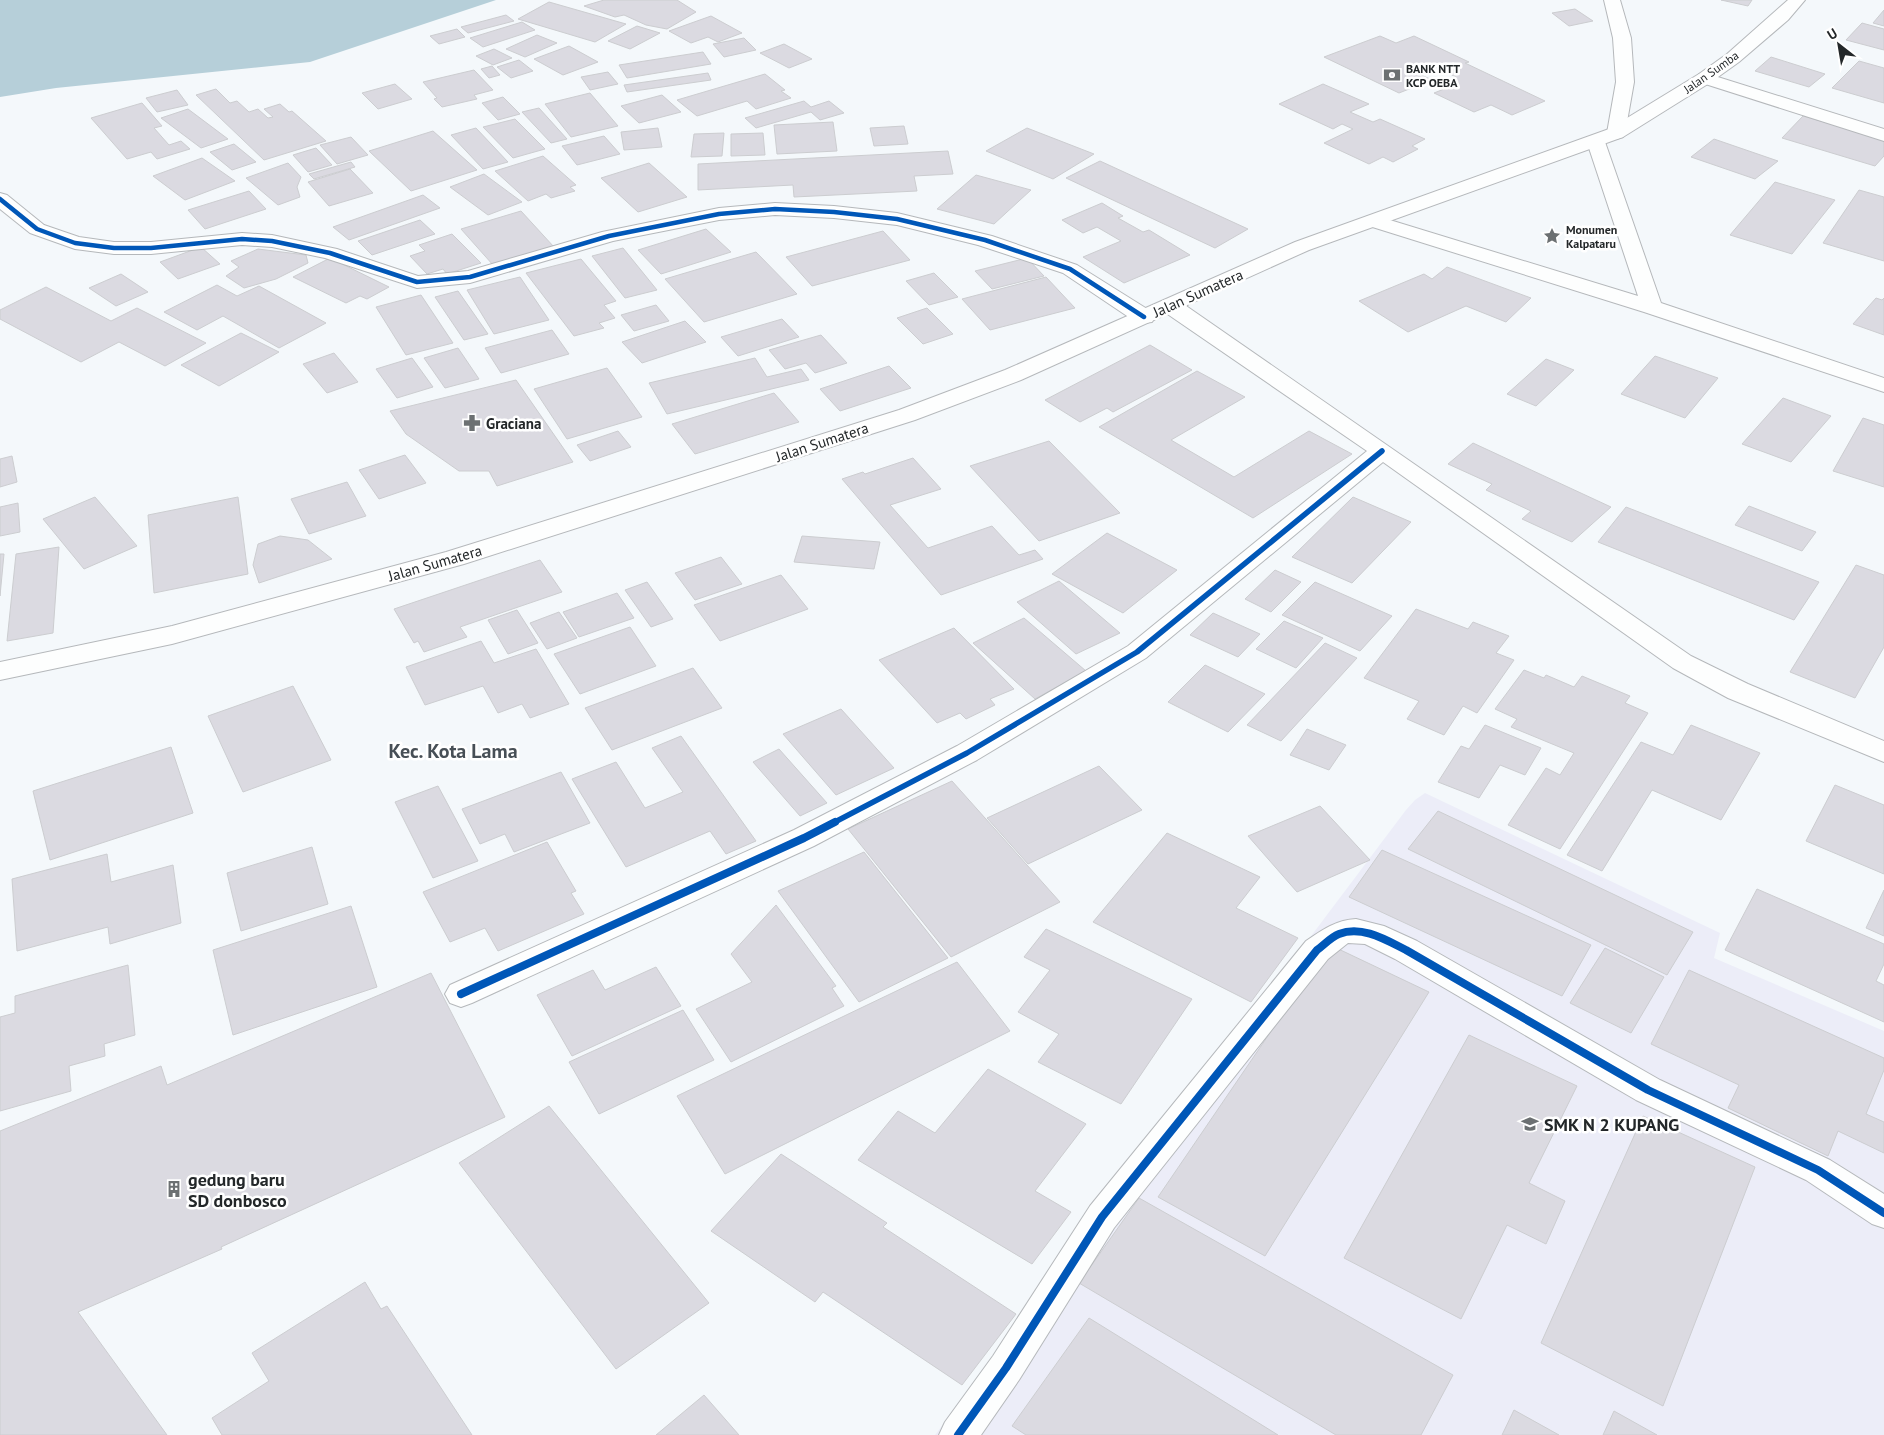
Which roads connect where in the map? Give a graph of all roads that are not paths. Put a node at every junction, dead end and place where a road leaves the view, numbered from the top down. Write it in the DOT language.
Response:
graph roads {
  1 [pos="1612,0"];
  2 [pos="1797,0"];
  3 [pos="1705,78"];
  4 [pos="1884,135"];
  5 [pos="1606,137"];
  6 [pos="0,199"];
  7 [pos="1373,221"];
  8 [pos="1171,306"];
  9 [pos="1652,307"];
  10 [pos="1144,317"];
  11 [pos="1884,385"];
  12 [pos="1382,451"];
  13 [pos="0,672"];
  14 [pos="1884,752"];
  15 [pos="461,994"];
  16 [pos="1884,1213"];
  17 [pos="958,1435"];
  1 -- 5 [label="street"];
  2 -- 3 [label="street, Jalan Sumba"];
  3 -- 4 [label="street"];
  3 -- 5 [label="street, Jalan Sumba"];
  5 -- 7 [label="street, Jalan Sumatera"];
  5 -- 9 [label="street"];
  6 -- 10 [label="street"];
  7 -- 8 [label="street, Jalan Sumatera"];
  7 -- 9 [label="street"];
  8 -- 10 [label="street, Jalan Sumatera"];
  8 -- 12 [label="street"];
  9 -- 11 [label="street"];
  10 -- 13 [label="street, Jalan Sumatera"];
  12 -- 14 [label="street"];
  12 -- 15 [label="street"];
  16 -- 17 [label="street"];
}
